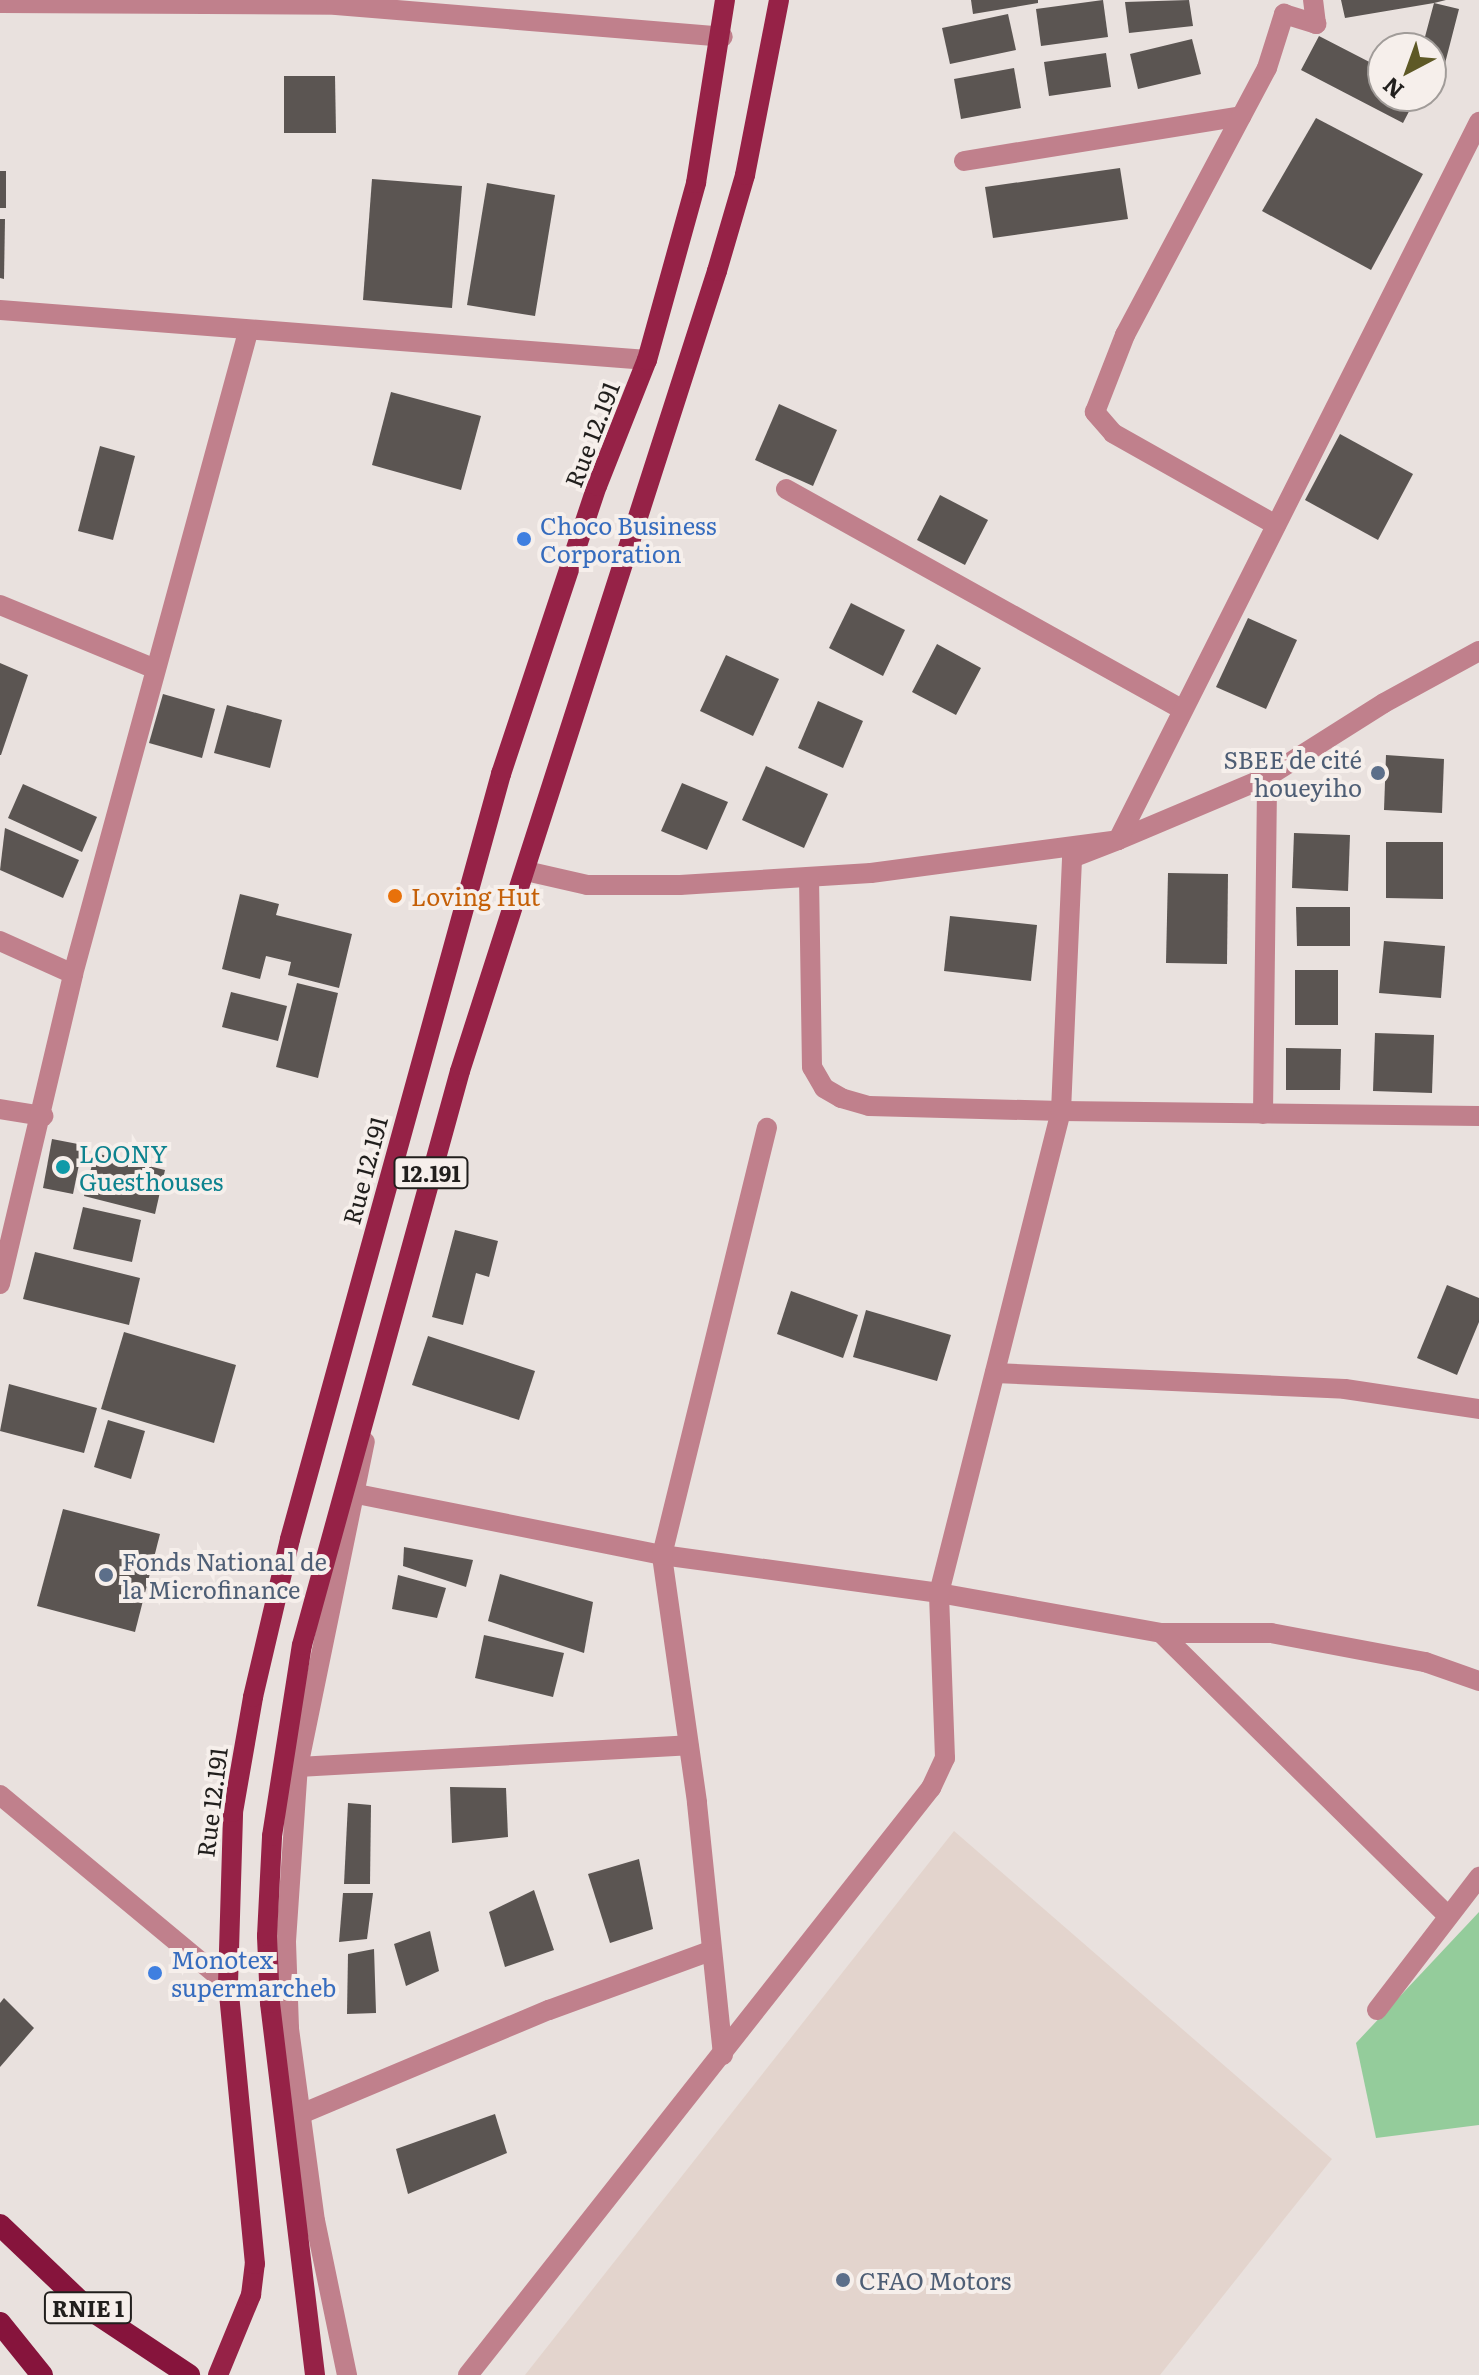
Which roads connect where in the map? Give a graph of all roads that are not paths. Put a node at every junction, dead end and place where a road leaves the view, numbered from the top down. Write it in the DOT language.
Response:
graph roads {
  1 [pos="725,0"];
  2 [pos="779,0"];
  3 [pos="1313,0"];
  4 [pos="336,2"];
  5 [pos="0,3"];
  6 [pos="723,37"];
  7 [pos="1241,116"];
  8 [pos="1479,122"];
  9 [pos="964,161"];
  10 [pos="0,310"];
  11 [pos="248,332"];
  12 [pos="647,360"];
  13 [pos="786,489"];
  14 [pos="1276,525"];
  15 [pos="0,605"];
  16 [pos="1479,651"];
  17 [pos="155,669"];
  18 [pos="1183,710"];
  19 [pos="1267,777"];
  20 [pos="1118,840"];
  21 [pos="526,871"];
  22 [pos="809,877"];
  23 [pos="0,941"];
  24 [pos="73,974"];
  25 [pos="0,1109"];
  26 [pos="1061,1111"];
  27 [pos="1263,1114"];
  28 [pos="43,1116"];
  29 [pos="1479,1116"];
  30 [pos="767,1128"];
  31 [pos="0,1284"];
  32 [pos="995,1373"];
  33 [pos="371,1394"];
  34 [pos="1479,1409"];
  35 [pos="357,1494"];
  36 [pos="662,1555"];
  37 [pos="939,1593"];
  38 [pos="1161,1633"];
  39 [pos="1479,1681"];
  40 [pos="688,1745"];
  41 [pos="298,1767"];
  42 [pos="0,1795"];
  43 [pos="1479,1877"];
  44 [pos="1448,1916"];
  45 [pos="710,1951"];
  46 [pos="228,1984"];
  47 [pos="1377,2010"];
  48 [pos="723,2055"];
  49 [pos="301,2114"];
  50 [pos="0,2225"];
  51 [pos="0,2323"];
  52 [pos="42,2375"];
  53 [pos="189,2375"];
  54 [pos="218,2375"];
  55 [pos="315,2375"];
  56 [pos="347,2375"];
  57 [pos="468,2375"];
  1 -- 6 [label="main road, Rue 12.191"];
  2 -- 21 [label="main road, 12.191"];
  3 -- 7 [label="street"];
  4 -- 5 [label="street"];
  4 -- 6 [label="street"];
  6 -- 12 [label="main road, Rue 12.191"];
  7 -- 9 [label="street"];
  7 -- 14 [label="street"];
  8 -- 14 [label="street"];
  10 -- 11 [label="street"];
  11 -- 12 [label="street"];
  11 -- 17 [label="street"];
  12 -- 46 [label="main road, Rue 12.191"];
  13 -- 18 [label="street"];
  14 -- 18 [label="street"];
  15 -- 17 [label="street"];
  16 -- 19 [label="street"];
  17 -- 24 [label="street"];
  18 -- 20 [label="street"];
  19 -- 20 [label="street"];
  19 -- 27 [label="street"];
  20 -- 22 [label="street"];
  20 -- 26 [label="street"];
  21 -- 22 [label="street"];
  21 -- 33 [label="main road, 12.191"];
  22 -- 26 [label="street"];
  23 -- 24 [label="street"];
  24 -- 28 [label="street"];
  25 -- 28 [label="street"];
  26 -- 27 [label="street"];
  26 -- 32 [label="street"];
  27 -- 29 [label="street"];
  28 -- 31 [label="street"];
  30 -- 36 [label="street"];
  32 -- 34 [label="street"];
  32 -- 37 [label="street"];
  33 -- 35 [label="street"];
  33 -- 55 [label="main road, 12.191"];
  35 -- 36 [label="street"];
  35 -- 41 [label="street"];
  36 -- 37 [label="street"];
  36 -- 40 [label="street"];
  37 -- 38 [label="street"];
  37 -- 48 [label="street"];
  38 -- 39 [label="street"];
  38 -- 44 [label="street"];
  40 -- 41 [label="street"];
  40 -- 45 [label="street"];
  41 -- 49 [label="street"];
  42 -- 46 [label="street"];
  43 -- 44 [label="street"];
  44 -- 47 [label="street"];
  45 -- 48 [label="street"];
  45 -- 49 [label="street"];
  46 -- 54 [label="main road, Rue 12.191"];
  48 -- 57 [label="street"];
  49 -- 56 [label="street"];
  50 -- 53 [label="highway, RNIE 1"];
  51 -- 52 [label="highway, RNIE 1"];
}
